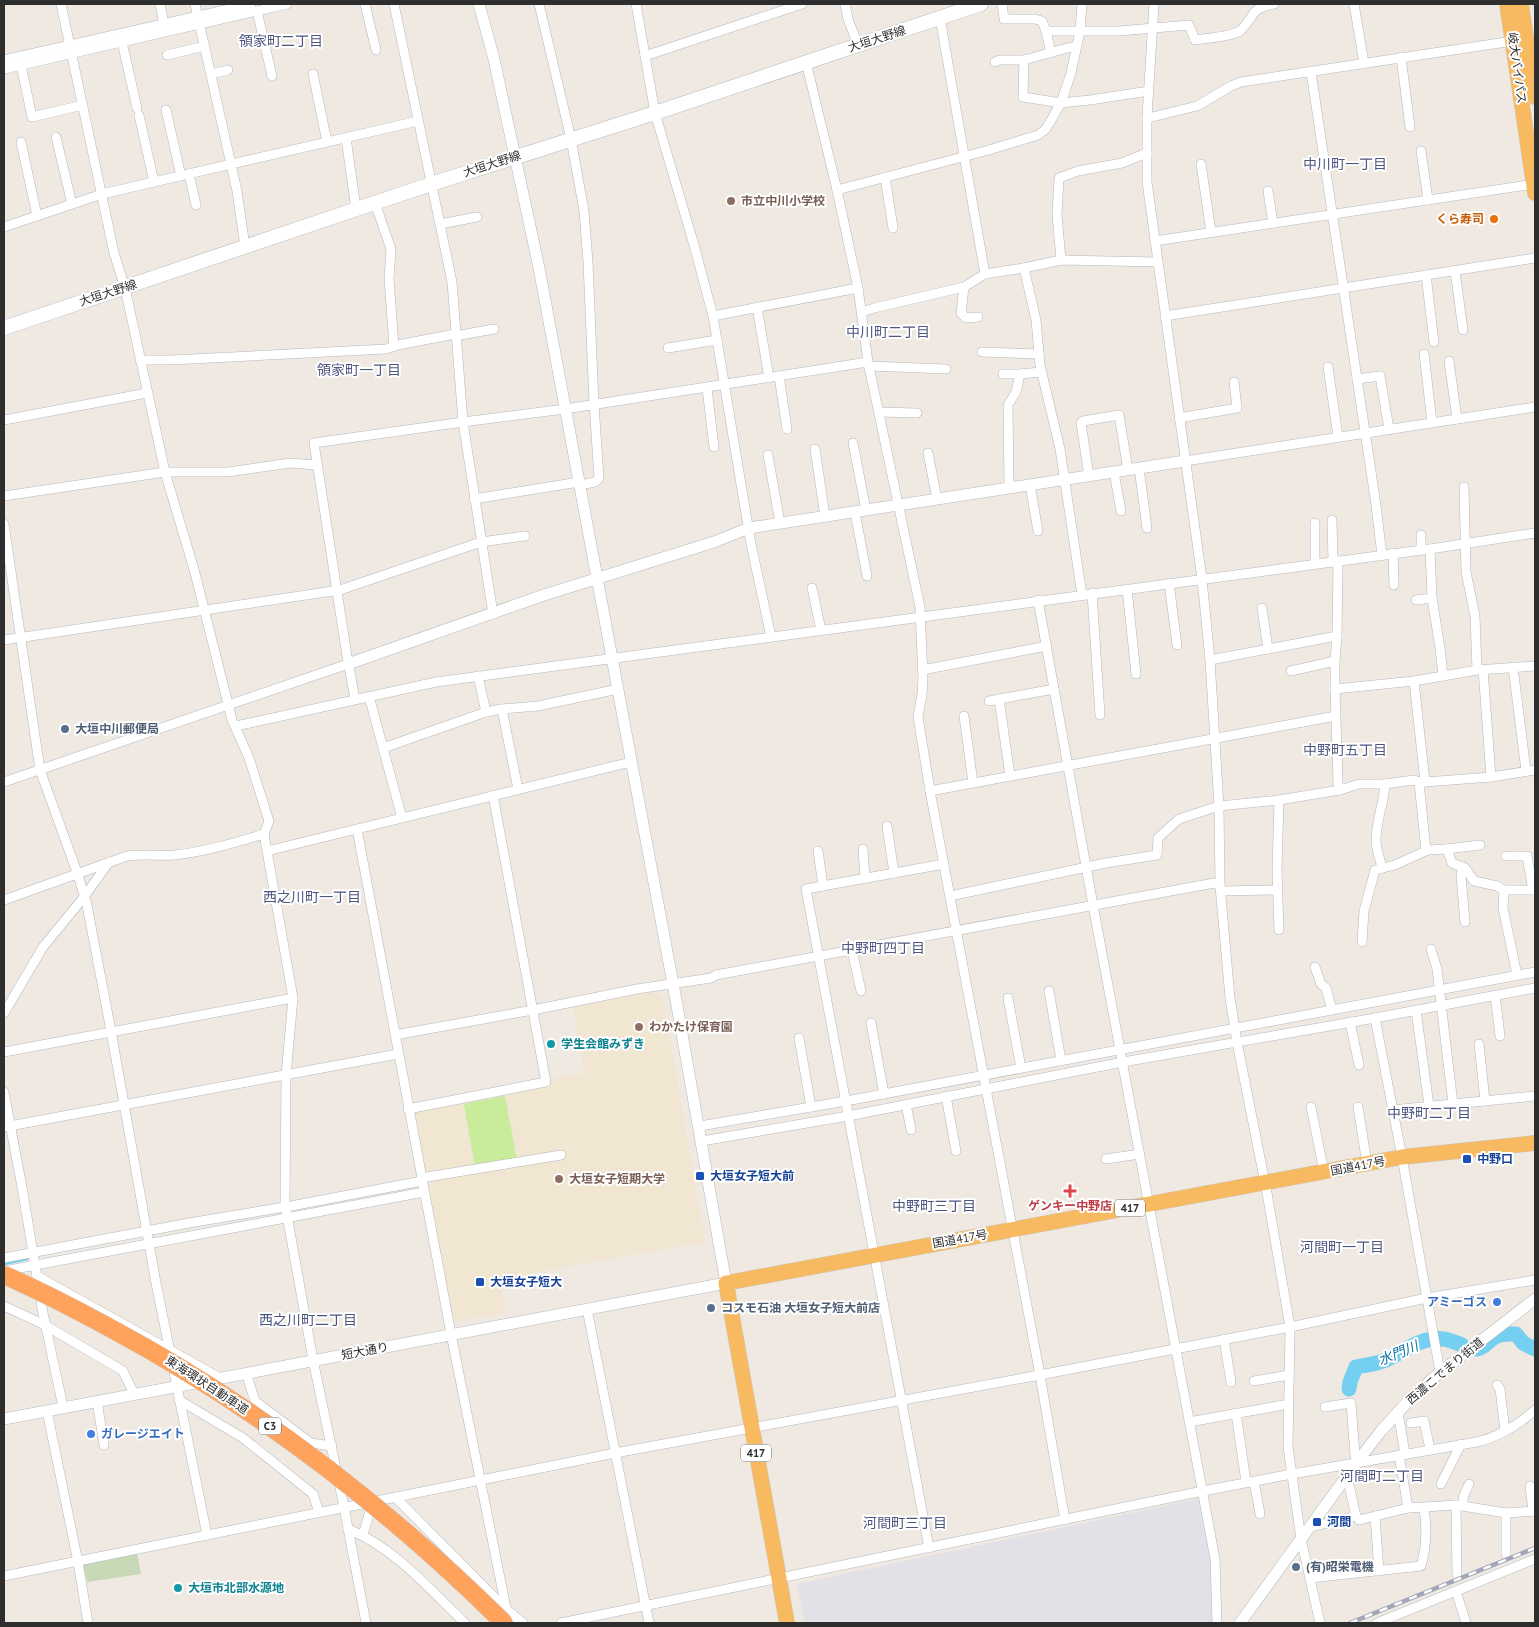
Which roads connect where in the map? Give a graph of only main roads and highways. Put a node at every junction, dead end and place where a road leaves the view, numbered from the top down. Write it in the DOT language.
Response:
graph roads {
  1 [pos="979,4"];
  2 [pos="1507,4"];
  3 [pos="1521,4"];
  4 [pos="1525,39"];
  5 [pos="1535,97"];
  6 [pos="1535,188"];
  7 [pos="4,328"];
  8 [pos="1535,1143"];
  9 [pos="4,1275"];
  10 [pos="505,1616"];
  11 [pos="784,1620"];
  1 -- 7 [label="main road, 大垣大野線"];
  2 -- 4 [label="highway, 岐大バイパス"];
  3 -- 4 [label="highway, 岐大バイパス"];
  4 -- 5 [label="highway, 岐大バイパス"];
  4 -- 6 [label="highway, 岐大バイパス"];
  8 -- 11 [label="highway, 国道417号 / 417"];
  9 -- 10 [label="highway, 東海環状自動車道 / C3, bridge"];
}
